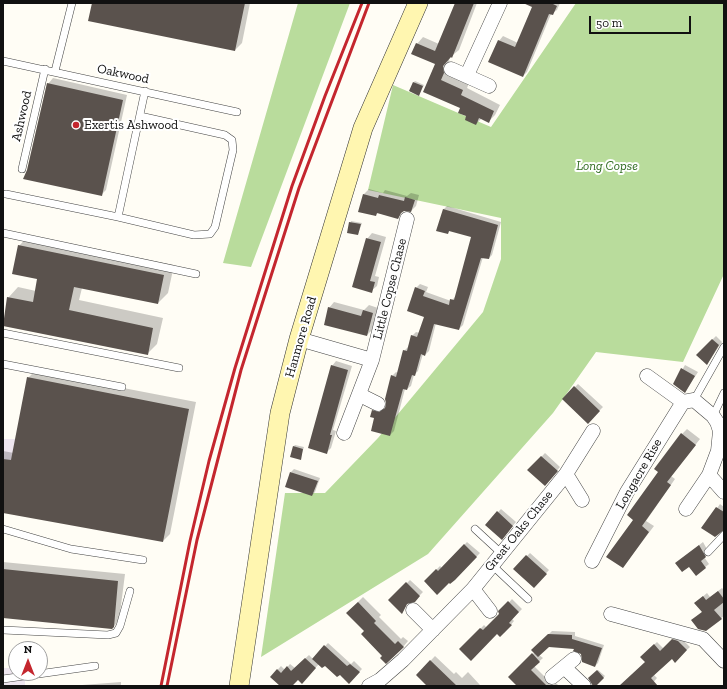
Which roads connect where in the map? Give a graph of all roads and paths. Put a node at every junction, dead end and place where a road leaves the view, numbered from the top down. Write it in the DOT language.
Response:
graph roads {
  1 [pos="72,3"];
  2 [pos="418,3"];
  3 [pos="500,3"];
  4 [pos="3,61"];
  5 [pos="45,69"];
  6 [pos="450,69"];
  7 [pos="55,71"];
  8 [pos="467,75"];
  9 [pos="489,86"];
  10 [pos="145,91"];
  11 [pos="237,112"];
  12 [pos="140,116"];
  13 [pos="22,169"];
  14 [pos="6,194"];
  15 [pos="118,217"];
  16 [pos="407,219"];
  17 [pos="3,233"];
  18 [pos="196,274"];
  19 [pos="3,333"];
  20 [pos="299,339"];
  21 [pos="724,347"];
  22 [pos="372,360"];
  23 [pos="3,364"];
  24 [pos="179,368"];
  25 [pos="647,376"];
  26 [pos="122,387"];
  27 [pos="724,393"];
  28 [pos="360,395"];
  29 [pos="688,401"];
  30 [pos="378,404"];
  31 [pos="713,416"];
  32 [pos="593,431"];
  33 [pos="344,433"];
  34 [pos="566,474"];
  35 [pos="709,475"];
  36 [pos="724,492"];
  37 [pos="582,500"];
  38 [pos="686,509"];
  39 [pos="3,529"];
  40 [pos="476,529"];
  41 [pos="724,535"];
  42 [pos="708,552"];
  43 [pos="501,553"];
  44 [pos="608,559"];
  45 [pos="144,560"];
  46 [pos="492,565"];
  47 [pos="473,589"];
  48 [pos="130,591"];
  49 [pos="528,599"];
  50 [pos="413,610"];
  51 [pos="490,611"];
  52 [pos="611,614"];
  53 [pos="3,630"];
  54 [pos="433,630"];
  55 [pos="724,661"];
  56 [pos="95,666"];
  57 [pos="552,677"];
  58 [pos="3,679"];
  59 [pos="377,684"];
  60 [pos="239,686"];
  61 [pos="584,686"];
  1 -- 7 [label="lane"];
  2 -- 20 [label="street, Hanmore Road"];
  3 -- 8 [label="street"];
  4 -- 5 [label="lane, Oakwood"];
  5 -- 7 [label="lane, Oakwood"];
  5 -- 13 [label="lane, Ashwood"];
  6 -- 8 [label="street"];
  7 -- 10 [label="lane, Oakwood"];
  8 -- 9 [label="street"];
  10 -- 11 [label="lane, Oakwood"];
  10 -- 12 [label="lane"];
  12 -- 15 [label="lane"];
  12 -- 15 [label="lane"];
  14 -- 15 [label="lane"];
  16 -- 22 [label="street, Little Copse Chase"];
  17 -- 18 [label="lane"];
  19 -- 24 [label="lane"];
  20 -- 22 [label="street"];
  20 -- 60 [label="street, Hanmore Road"];
  21 -- 29 [label="lane"];
  22 -- 28 [label="street, Little Copse Chase"];
  23 -- 26 [label="lane"];
  25 -- 29 [label="street"];
  27 -- 31 [label="lane"];
  28 -- 30 [label="street"];
  28 -- 33 [label="street, Little Copse Chase"];
  29 -- 31 [label="street"];
  29 -- 44 [label="street, Longacre Rise"];
  31 -- 35 [label="street"];
  32 -- 34 [label="street, Great Oaks Chase"];
  34 -- 37 [label="street"];
  34 -- 43 [label="street, Great Oaks Chase"];
  35 -- 36 [label="street"];
  35 -- 38 [label="street"];
  39 -- 45 [label="lane"];
  40 -- 43 [label="lane"];
  41 -- 42 [label="lane"];
  43 -- 46 [label="street, Great Oaks Chase"];
  46 -- 47 [label="street, Great Oaks Chase"];
  46 -- 49 [label="lane"];
  47 -- 51 [label="street"];
  47 -- 54 [label="street, Great Oaks Chase"];
  48 -- 53 [label="lane"];
  50 -- 54 [label="street"];
  52 -- 55 [label="street"];
  54 -- 59 [label="street, Great Oaks Chase"];
  56 -- 58 [label="lane"];
  57 -- 61 [label="street"];
}
